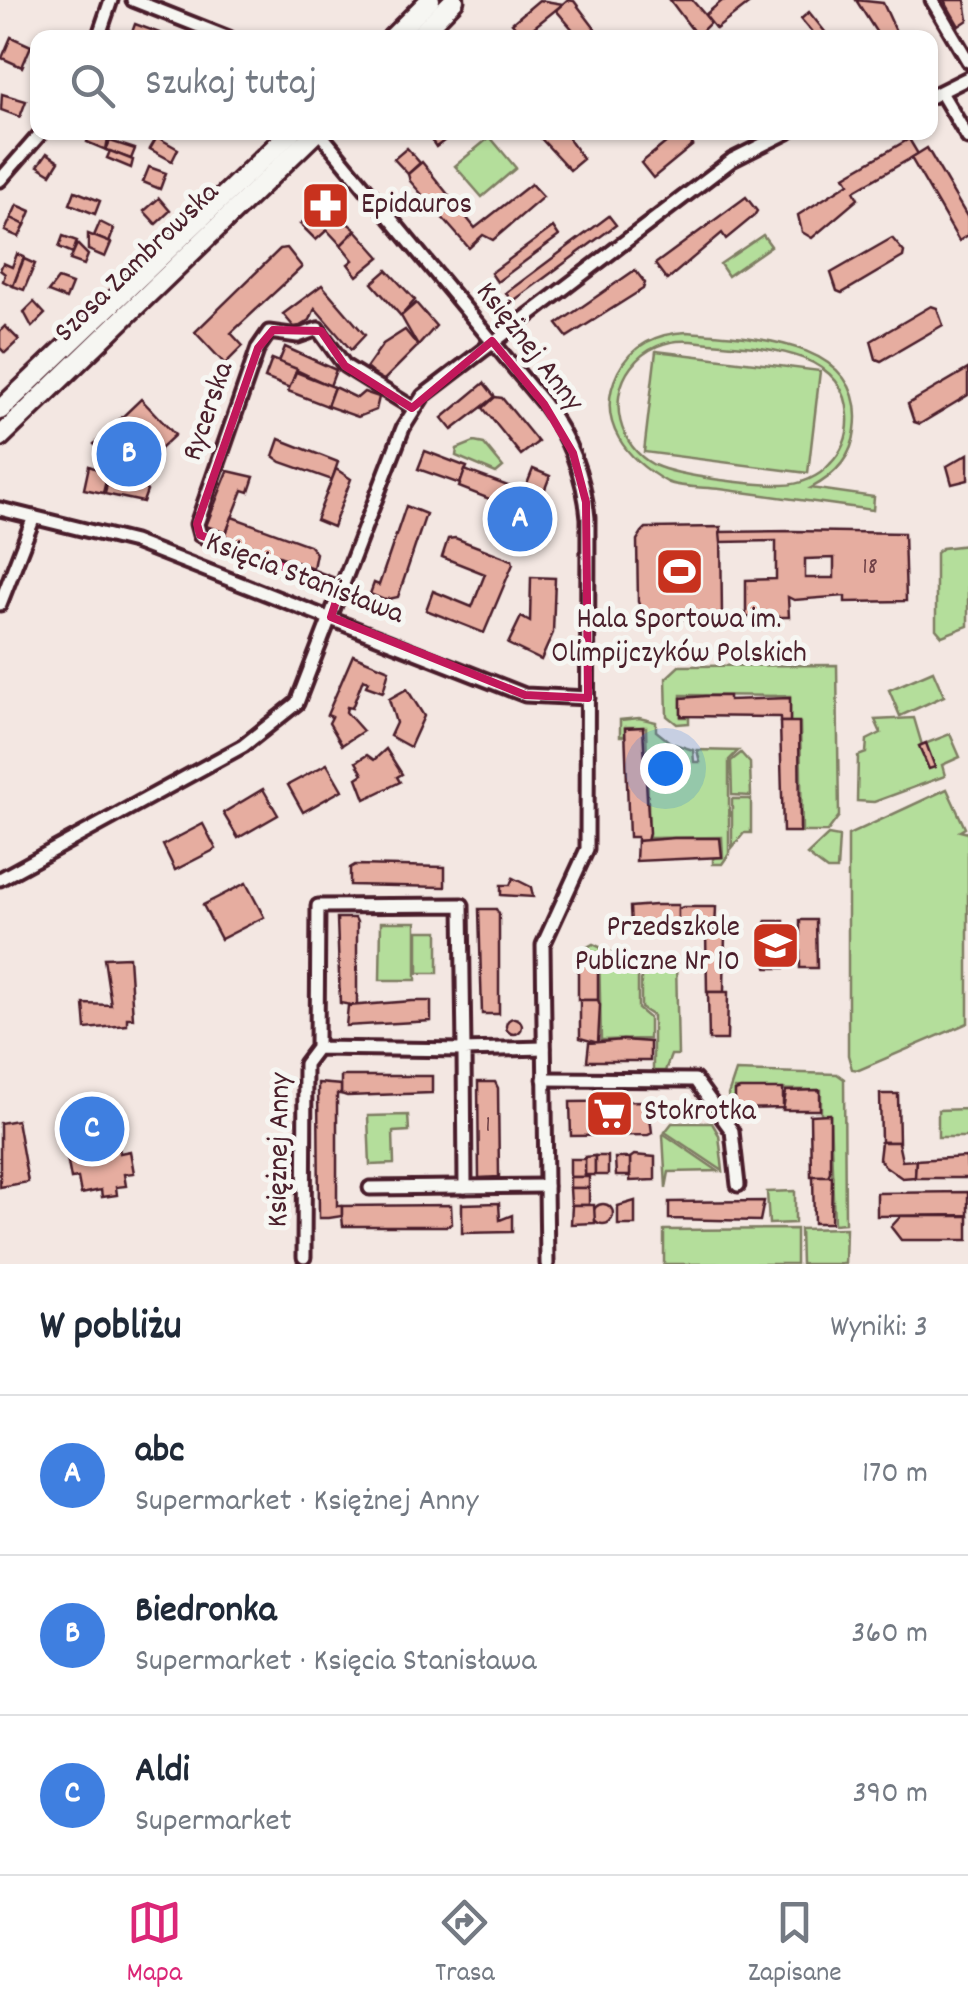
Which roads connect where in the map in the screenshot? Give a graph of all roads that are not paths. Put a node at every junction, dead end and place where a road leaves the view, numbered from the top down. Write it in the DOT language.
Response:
graph roads {
  1 [pos="111,0"];
  2 [pos="133,0"];
  3 [pos="430,0"];
  4 [pos="454,0"];
  5 [pos="932,0"];
  6 [pos="101,30"];
  7 [pos="209,30"];
  8 [pos="400,30"];
  9 [pos="425,30"];
  10 [pos="968,61"];
  11 [pos="968,78"];
  12 [pos="938,94"];
  13 [pos="938,98"];
  14 [pos="968,138"];
  15 [pos="35,140"];
  16 [pos="283,140"];
  17 [pos="310,140"];
  18 [pos="325,140"];
  19 [pos="772,140"];
  20 [pos="0,180"];
  21 [pos="492,341"];
  22 [pos="46,365"];
  23 [pos="60,379"];
  24 [pos="413,408"];
  25 [pos="0,410"];
  26 [pos="0,438"];
  27 [pos="0,510"];
  28 [pos="34,517"];
  29 [pos="341,590"];
  30 [pos="0,604"];
  31 [pos="332,616"];
  32 [pos="588,698"];
  33 [pos="0,878"];
  34 [pos="318,1048"];
  35 [pos="544,1048"];
  36 [pos="464,1050"];
  37 [pos="544,1078"];
  38 [pos="738,1184"];
  39 [pos="546,1186"];
  40 [pos="465,1187"];
  41 [pos="370,1188"];
  42 [pos="304,1257"];
  43 [pos="547,1264"];
  1 -- 6 [label="street"];
  2 -- 7 [label="street"];
  3 -- 8 [label="main road"];
  4 -- 9 [label="main road"];
  5 -- 10 [label="street"];
  11 -- 12 [label="street"];
  13 -- 14 [label="street"];
  15 -- 20 [label="street"];
  16 -- 22 [label="main road, Szosa Zambrowska"];
  17 -- 23 [label="main road, Szosa Zambrowska"];
  18 -- 21 [label="street, Księżnej Anny"];
  19 -- 21 [label="street"];
  21 -- 24 [label="street"];
  21 -- 32 [label="street, Księżnej Anny"];
  22 -- 23 [label="main road"];
  22 -- 25 [label="main road, Szosa Zambrowska"];
  23 -- 26 [label="main road, Szosa Zambrowska"];
  24 -- 29 [label="street"];
  24 -- 29 [label="street, Rycerska"];
  27 -- 28 [label="street, Księcia Stanisława"];
  28 -- 30 [label="street"];
  28 -- 31 [label="street, Księcia Stanisława"];
  29 -- 31 [label="street"];
  31 -- 32 [label="street, Księcia Stanisława"];
  31 -- 33 [label="street"];
  32 -- 35 [label="street, Księżnej Anny"];
  34 -- 36 [label="street, Księżnej Anny"];
  34 -- 36 [label="street, Księżnej Anny"];
  34 -- 42 [label="street, Księżnej Anny"];
  35 -- 36 [label="street, Księżnej Anny"];
  35 -- 37 [label="street, Księżnej Anny"];
  36 -- 40 [label="street, Księżnej Anny"];
  37 -- 38 [label="street"];
  37 -- 39 [label="street, Księżnej Anny"];
  39 -- 40 [label="street"];
  39 -- 43 [label="street, Księżnej Anny"];
  40 -- 41 [label="street"];
}
